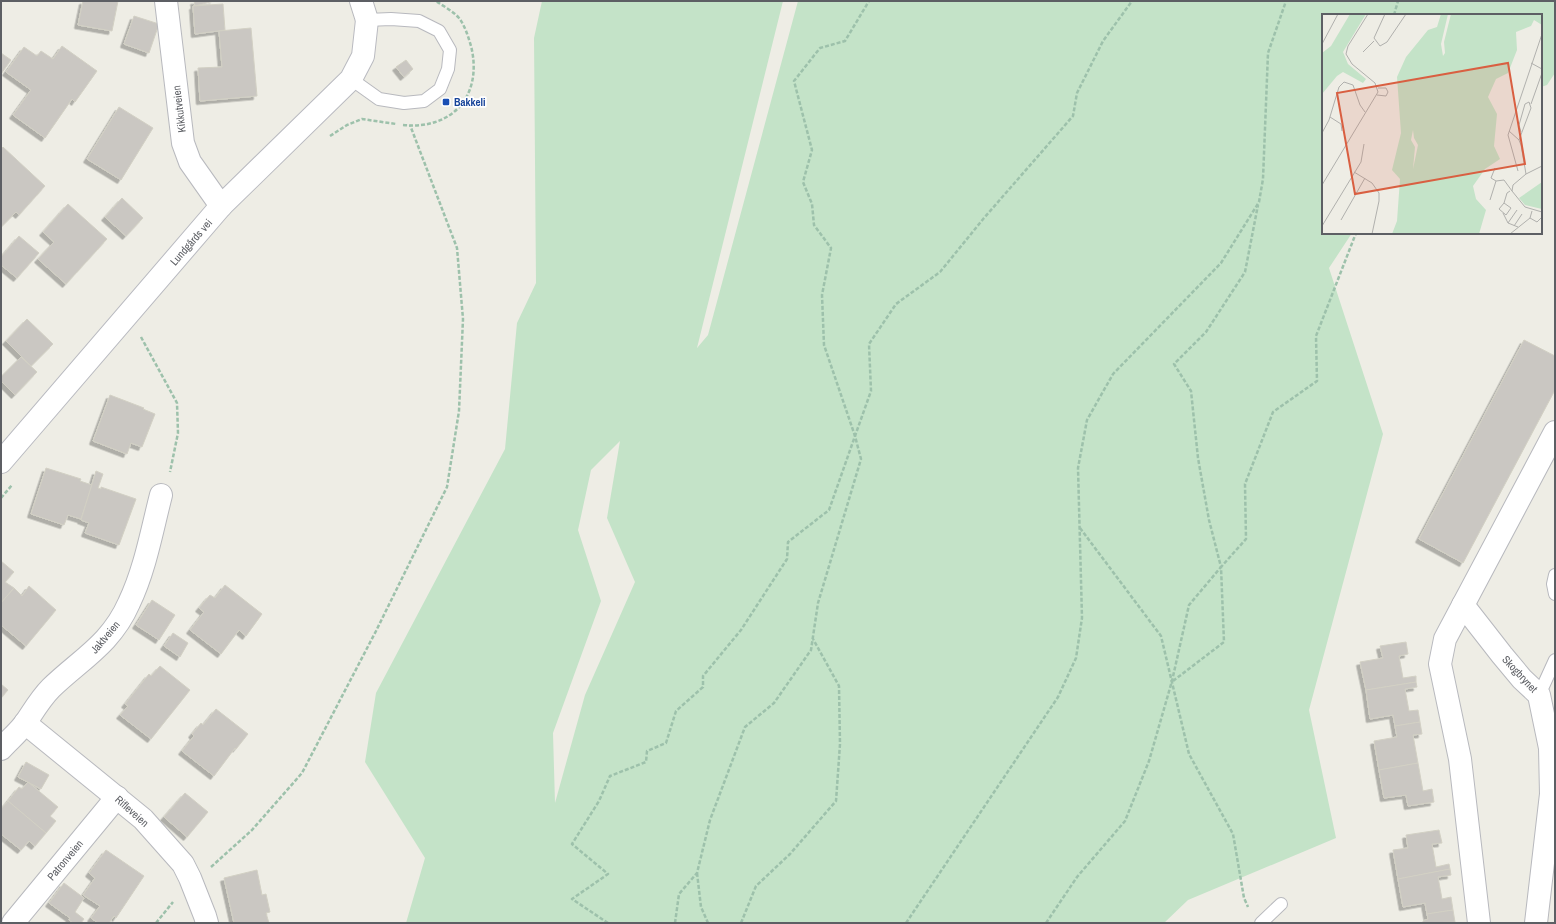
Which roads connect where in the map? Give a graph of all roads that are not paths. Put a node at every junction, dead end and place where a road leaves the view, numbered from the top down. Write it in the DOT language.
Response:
graph roads {
  1 [pos="166,1"];
  2 [pos="364,11"];
  3 [pos="351,79"];
  4 [pos="221,206"];
  5 [pos="1555,432"];
  6 [pos="1,462"];
  7 [pos="161,495"];
  8 [pos="1555,575"];
  9 [pos="1555,594"];
  10 [pos="1463,605"];
  11 [pos="1555,660"];
  12 [pos="1539,695"];
  13 [pos="25,723"];
  14 [pos="1,749"];
  15 [pos="1553,768"];
  16 [pos="117,797"];
  17 [pos="1281,904"];
  18 [pos="13,923"];
  19 [pos="206,923"];
  20 [pos="1261,923"];
  21 [pos="1479,923"];
  22 [pos="1536,923"];
  1 -- 4 [label="street, Kikkutveien"];
  2 -- 3 [label="street, Lundgårds vei"];
  2 -- 3 [label="lane"];
  3 -- 4 [label="street, Lundgårds vei"];
  4 -- 6 [label="street, Lundgårds vei"];
  5 -- 10 [label="street"];
  7 -- 13 [label="street, Jaktveien"];
  8 -- 9 [label="lane"];
  10 -- 12 [label="street, Skogbrynet"];
  10 -- 21 [label="street"];
  11 -- 12 [label="lane"];
  12 -- 15 [label="street, Skogbrynet"];
  13 -- 14 [label="street, Jaktveien"];
  13 -- 16 [label="street, Rifleveien"];
  15 -- 22 [label="street, Skogbrynet"];
  16 -- 18 [label="street, Patronveien"];
  16 -- 19 [label="street, Rifleveien"];
  17 -- 20 [label="lane"];
}
